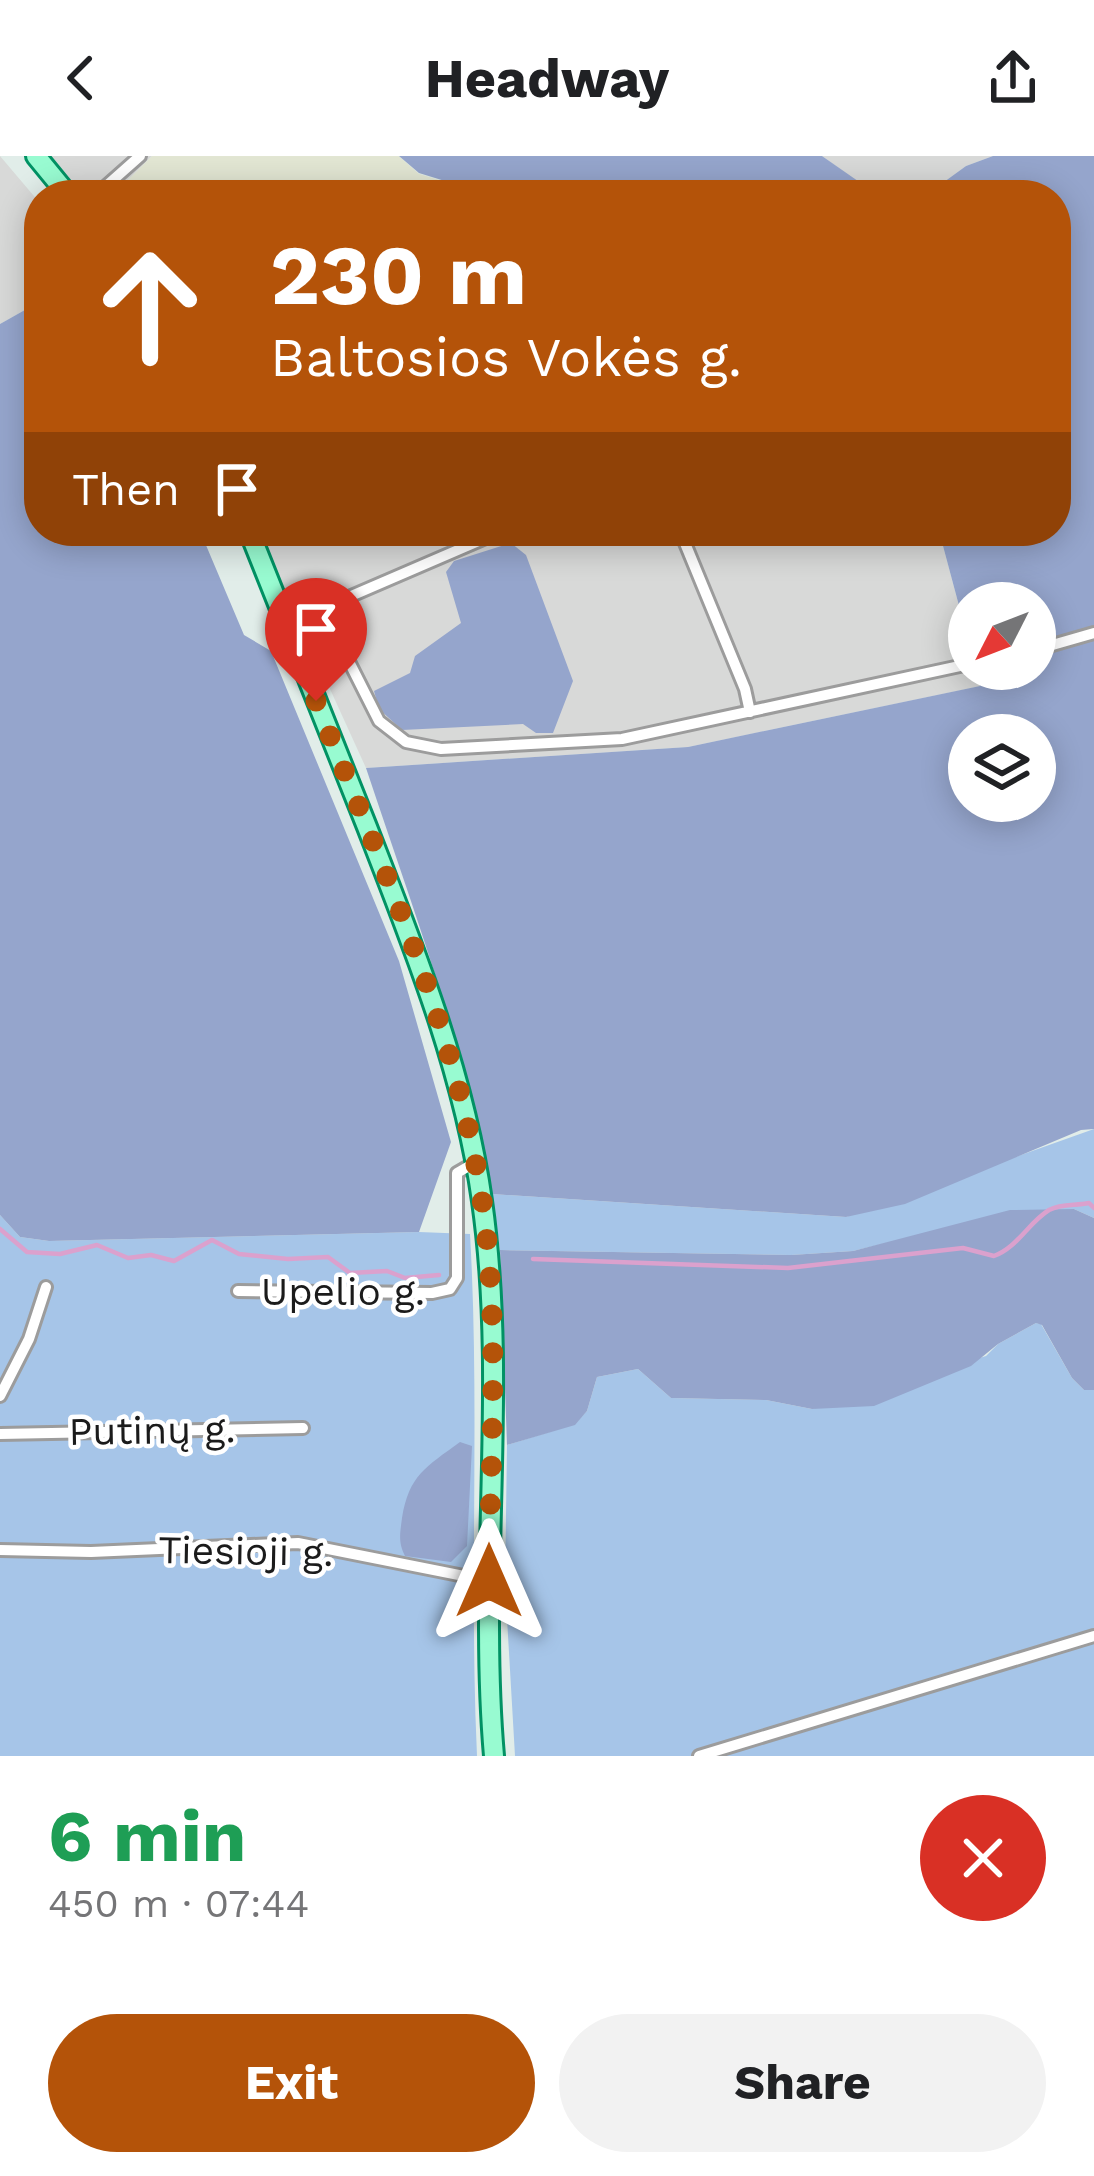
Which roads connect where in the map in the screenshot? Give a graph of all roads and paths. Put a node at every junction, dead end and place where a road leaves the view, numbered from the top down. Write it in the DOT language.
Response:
graph roads {
  1 [pos="36,156"];
  2 [pos="140,156"];
  3 [pos="56,180"];
  4 [pos="113,180"];
  5 [pos="255,546"];
  6 [pos="467,546"];
  7 [pos="686,546"];
  8 [pos="322,608"];
  9 [pos="286,624"];
  10 [pos="1094,633"];
  11 [pos="1056,644"];
  12 [pos="948,669"];
  13 [pos="750,712"];
  14 [pos="476,1162"];
  15 [pos="46,1288"];
  16 [pos="238,1291"];
  17 [pos="0,1396"];
  18 [pos="303,1428"];
  19 [pos="0,1434"];
  20 [pos="0,1550"];
  21 [pos="489,1581"];
  22 [pos="1094,1636"];
  23 [pos="494,1756"];
  24 [pos="699,1756"];
  1 -- 3 [label="main road"];
  2 -- 4 [label="street"];
  5 -- 9 [label="main road"];
  6 -- 8 [label="street"];
  7 -- 13 [label="street"];
  8 -- 9 [label="street"];
  8 -- 13 [label="street"];
  9 -- 14 [label="main road"];
  10 -- 11 [label="street"];
  12 -- 13 [label="street"];
  14 -- 16 [label="street, Upelio g."];
  14 -- 21 [label="main road"];
  15 -- 17 [label="street"];
  18 -- 19 [label="street, Putinų g."];
  20 -- 21 [label="street, Tiesioji g."];
  21 -- 23 [label="main road"];
  22 -- 24 [label="street"];
}
